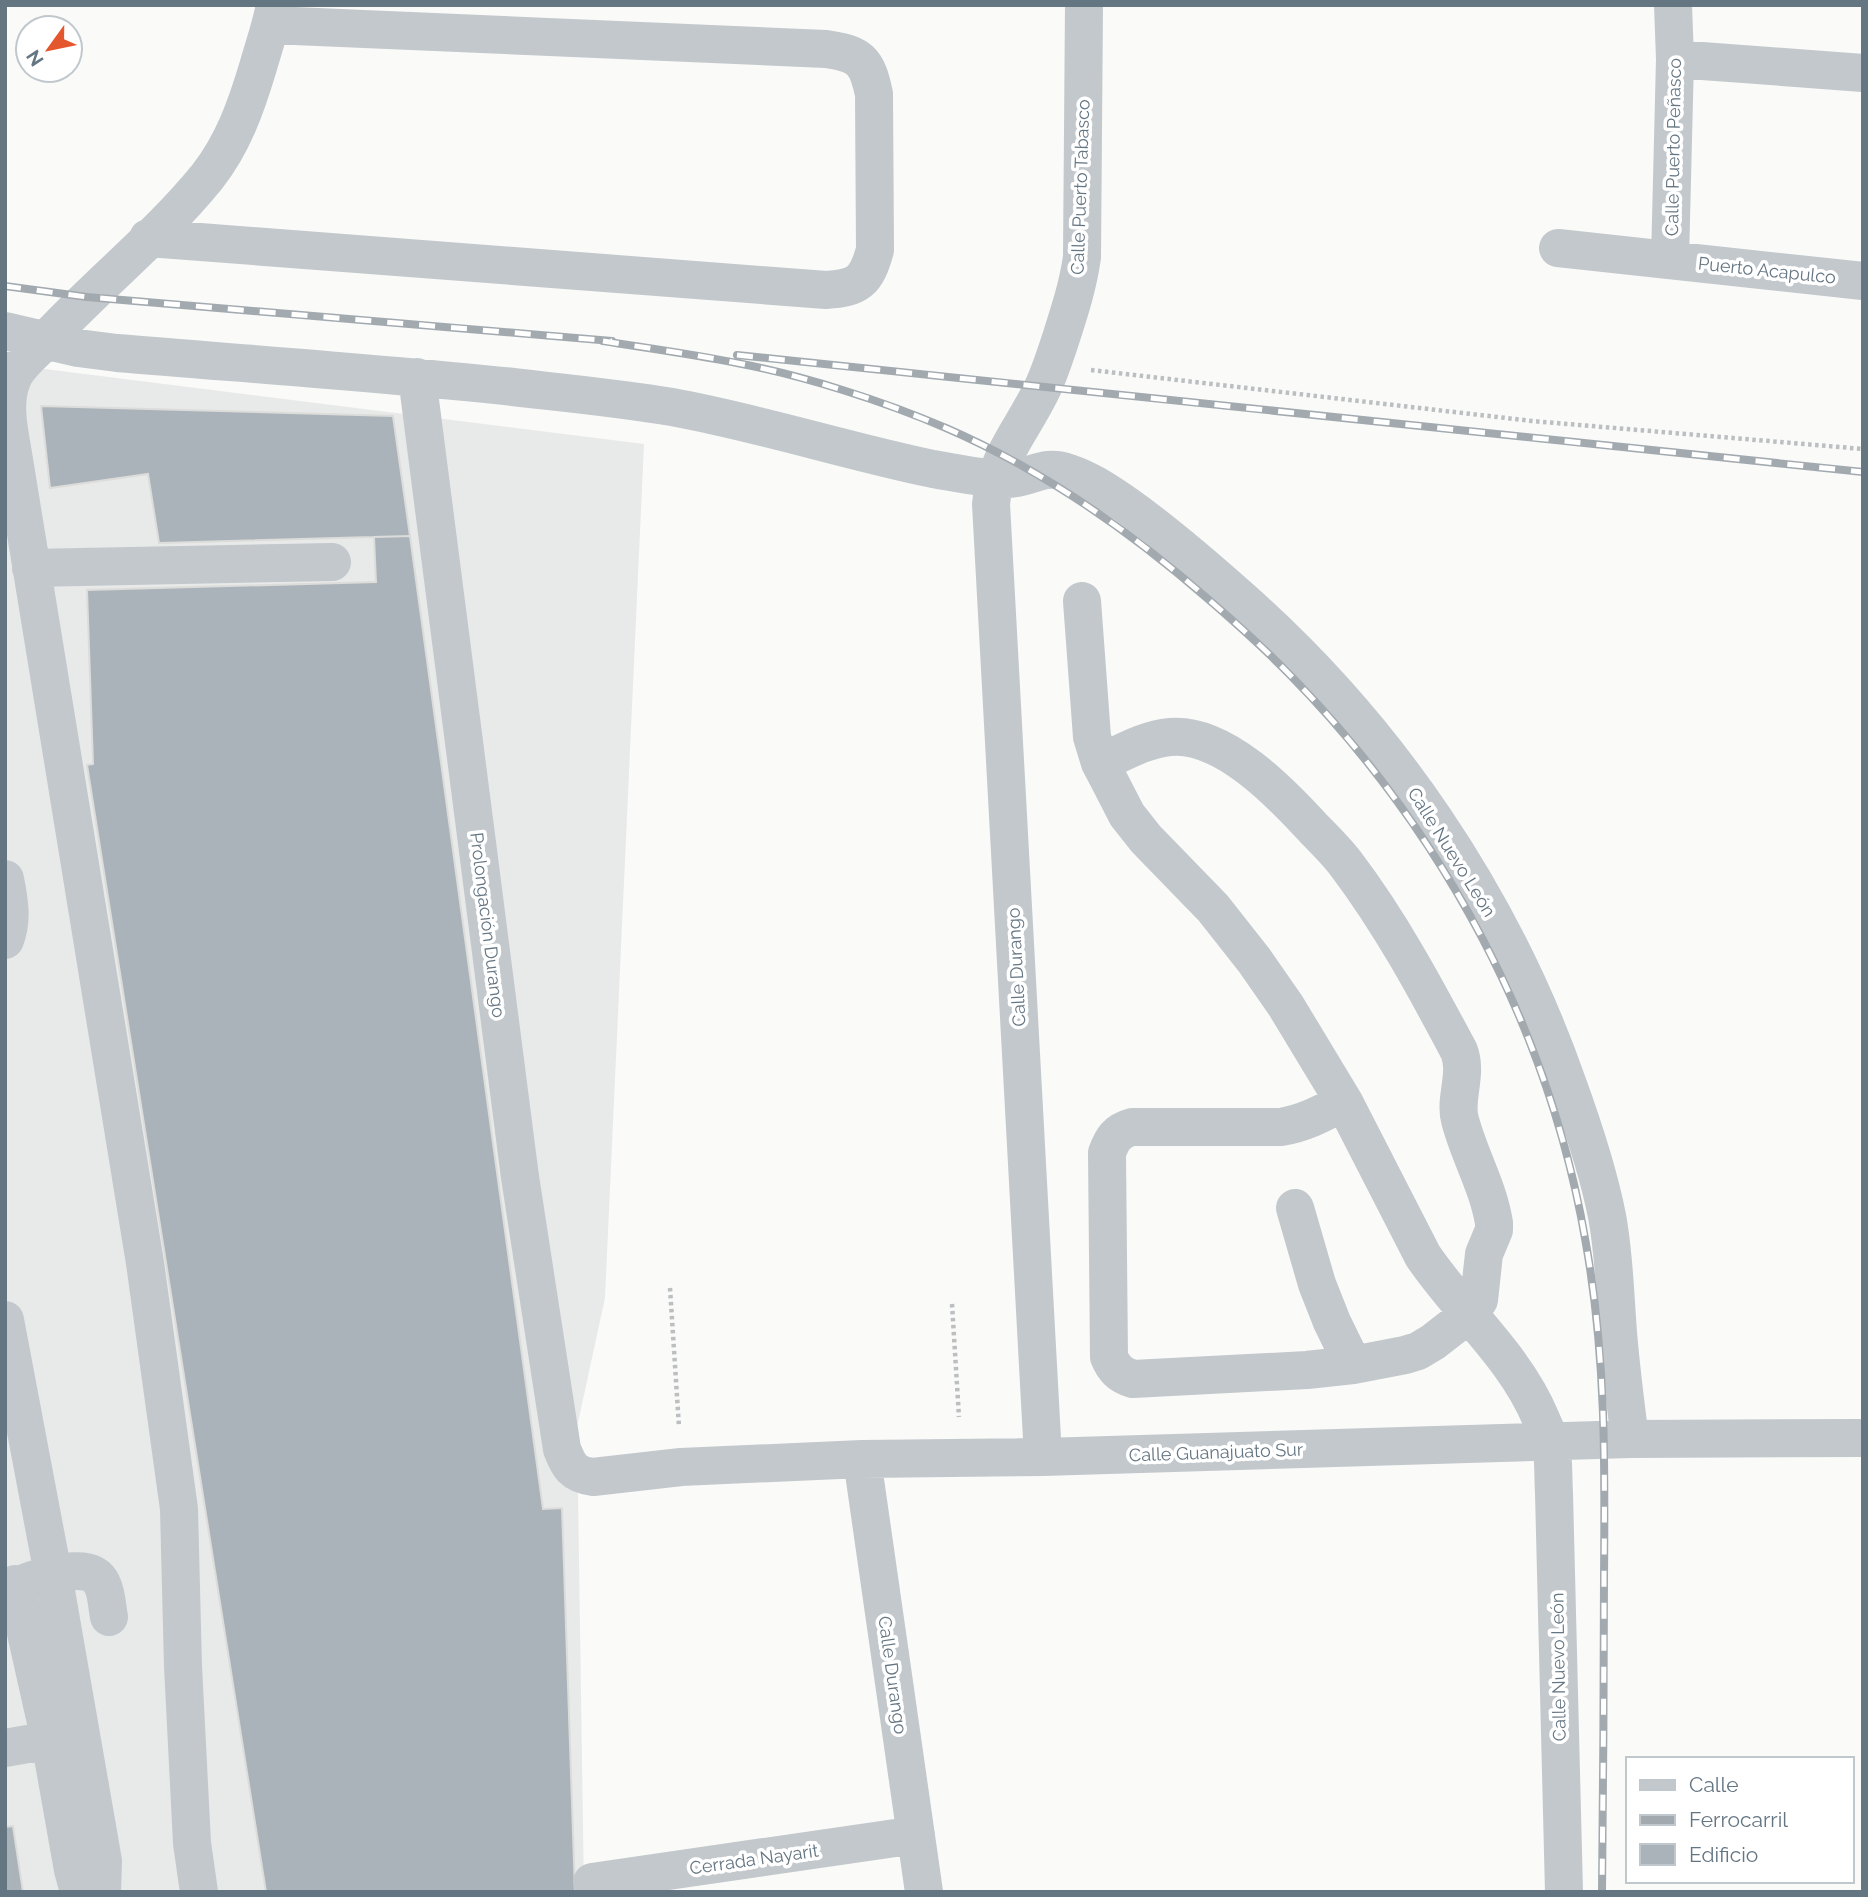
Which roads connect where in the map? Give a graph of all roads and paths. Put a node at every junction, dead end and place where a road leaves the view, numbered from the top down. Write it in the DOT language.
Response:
graph roads {
  1 [pos="1084,5"];
  2 [pos="1673,5"];
  3 [pos="273,15"];
  4 [pos="1675,59"];
  5 [pos="1863,73"];
  6 [pos="148,238"];
  7 [pos="1558,247"];
  8 [pos="1670,260"];
  9 [pos="1863,281"];
  10 [pos="5,331"];
  11 [pos="46,340"];
  12 [pos="1051,366"];
  13 [pos="417,377"];
  14 [pos="9,382"];
  15 [pos="1863,449"];
  16 [pos="995,478"];
  17 [pos="332,562"];
  18 [pos="32,568"];
  19 [pos="1082,601"];
  20 [pos="1100,763"];
  21 [pos="5,879"];
  22 [pos="5,940"];
  23 [pos="1344,1102"];
  24 [pos="1295,1208"];
  25 [pos="670,1288"];
  26 [pos="952,1304"];
  27 [pos="1469,1314"];
  28 [pos="5,1320"];
  29 [pos="1353,1365"];
  30 [pos="1863,1438"];
  31 [pos="1630,1440"];
  32 [pos="1550,1443"];
  33 [pos="961,1457"];
  34 [pos="1043,1457"];
  35 [pos="862,1459"];
  36 [pos="681,1466"];
  37 [pos="572,1469"];
  38 [pos="53,1574"];
  39 [pos="10,1585"];
  40 [pos="109,1617"];
  41 [pos="50,1740"];
  42 [pos="5,1748"];
  43 [pos="916,1835"];
  44 [pos="592,1882"];
  45 [pos="79,1892"];
  46 [pos="102,1892"];
  47 [pos="199,1892"];
  48 [pos="924,1892"];
  49 [pos="1564,1892"];
  1 -- 12 [label="street, Calle Puerto Tabasco"];
  2 -- 4 [label="street, Calle Puerto Peñasco"];
  3 -- 6 [label="street"];
  3 -- 6 [label="street"];
  4 -- 5 [label="street"];
  4 -- 8 [label="street, Calle Puerto Peñasco"];
  6 -- 11 [label="street"];
  7 -- 8 [label="street, Calle Puerto Peñasco"];
  8 -- 9 [label="street, Puerto Acapulco"];
  10 -- 11 [label="street, Calle Nuevo León"];
  11 -- 13 [label="street, Calle Nuevo León"];
  11 -- 14 [label="street"];
  12 -- 15 [label="path"];
  12 -- 16 [label="street, Calle Puerto Tabasco"];
  13 -- 16 [label="street, Calle Nuevo León"];
  13 -- 37 [label="street, Prolongación Durango"];
  14 -- 18 [label="street"];
  16 -- 31 [label="street, Calle Nuevo León"];
  16 -- 34 [label="street, Calle Durango"];
  17 -- 18 [label="street"];
  18 -- 47 [label="street"];
  19 -- 20 [label="street, Calle Nuevo León"];
  20 -- 23 [label="street, Calle Nuevo León"];
  20 -- 27 [label="street"];
  21 -- 22 [label="street"];
  23 -- 27 [label="street, Calle Nuevo León"];
  23 -- 29 [label="street"];
  24 -- 29 [label="street"];
  25 -- 36 [label="path"];
  26 -- 33 [label="path"];
  27 -- 29 [label="street"];
  27 -- 32 [label="street, Calle Nuevo León"];
  28 -- 38 [label="street"];
  30 -- 31 [label="street, Calle Guanajuato Sur"];
  31 -- 32 [label="street, Calle Guanajuato Sur"];
  32 -- 34 [label="street, Calle Guanajuato Sur"];
  32 -- 49 [label="street, Calle Nuevo León"];
  33 -- 34 [label="street, Calle Guanajuato Sur"];
  33 -- 35 [label="street, Calle Guanajuato Sur"];
  35 -- 36 [label="street, Calle Guanajuato Sur"];
  35 -- 43 [label="street, Calle Durango"];
  36 -- 37 [label="street, Calle Guanajuato Sur"];
  38 -- 39 [label="street"];
  38 -- 40 [label="street"];
  38 -- 46 [label="street"];
  39 -- 41 [label="street"];
  41 -- 42 [label="street"];
  41 -- 45 [label="street"];
  43 -- 44 [label="street, Cerrada Nayarit"];
  43 -- 48 [label="street, Calle Durango"];
}
